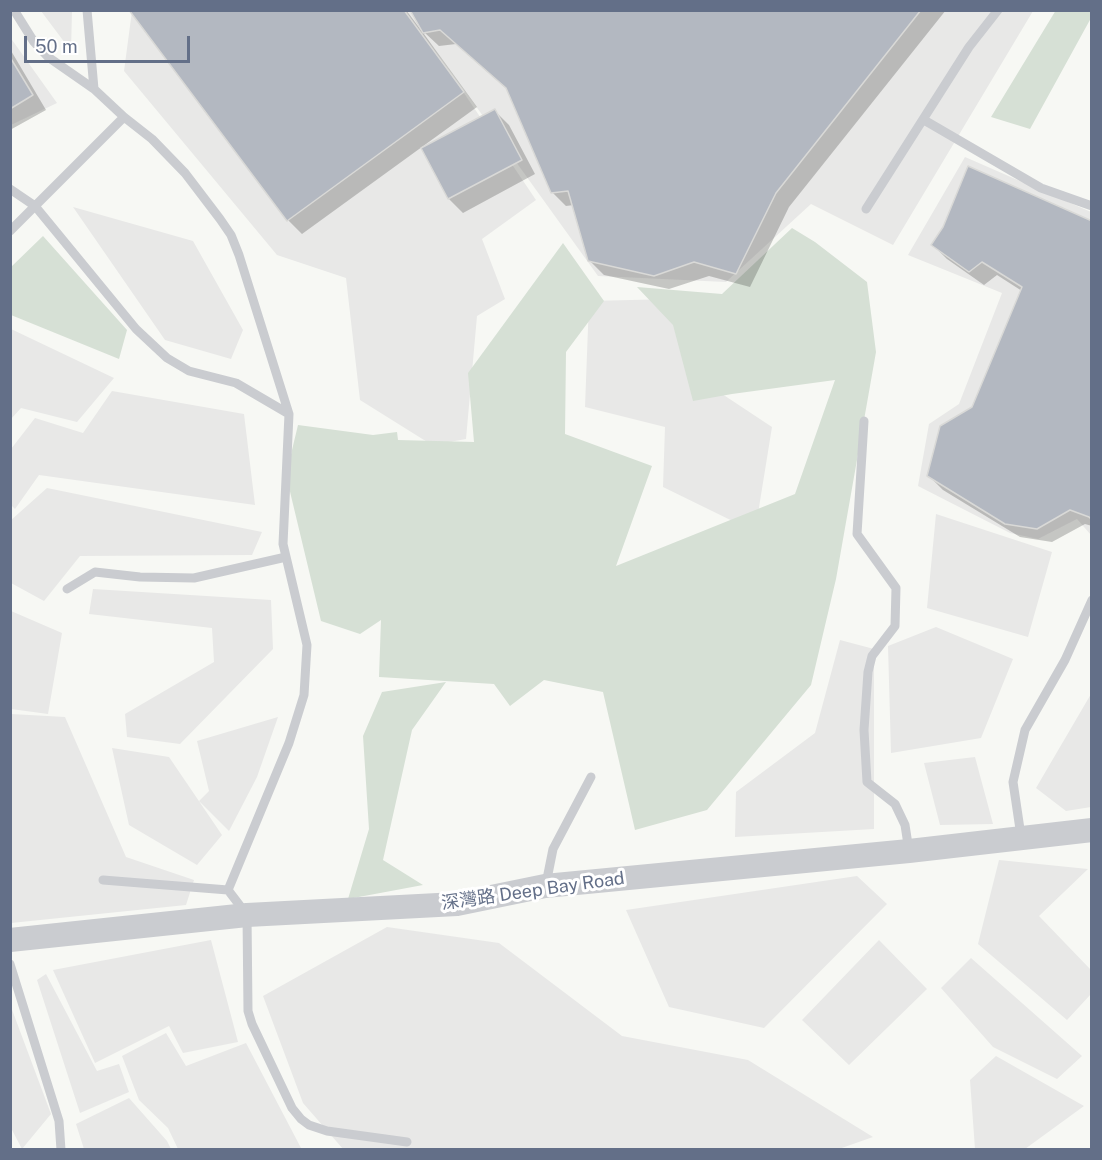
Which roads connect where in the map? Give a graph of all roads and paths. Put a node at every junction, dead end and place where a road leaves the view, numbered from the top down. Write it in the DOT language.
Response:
graph roads {
  1 [pos="14,10"];
  2 [pos="87,10"];
  3 [pos="998,10"];
  4 [pos="94,89"];
  5 [pos="124,117"];
  6 [pos="924,120"];
  7 [pos="10,189"];
  8 [pos="35,206"];
  9 [pos="1092,206"];
  10 [pos="866,209"];
  11 [pos="10,231"];
  12 [pos="289,414"];
  13 [pos="864,422"];
  14 [pos="286,557"];
  15 [pos="67,589"];
  16 [pos="1092,600"];
  17 [pos="591,777"];
  18 [pos="1092,830"];
  19 [pos="1021,837"];
  20 [pos="909,850"];
  21 [pos="103,880"];
  22 [pos="545,886"];
  23 [pos="228,890"];
  24 [pos="247,915"];
  25 [pos="10,939"];
  26 [pos="10,964"];
  27 [pos="407,1142"];
  28 [pos="61,1149"];
  1 -- 4 [label="lane"];
  2 -- 4 [label="lane"];
  3 -- 6 [label="lane"];
  4 -- 5 [label="lane"];
  5 -- 8 [label="lane"];
  5 -- 12 [label="lane"];
  6 -- 9 [label="lane"];
  6 -- 10 [label="lane"];
  7 -- 8 [label="lane"];
  8 -- 11 [label="lane"];
  8 -- 12 [label="lane"];
  12 -- 14 [label="lane"];
  13 -- 20 [label="lane"];
  14 -- 15 [label="lane"];
  14 -- 23 [label="lane"];
  16 -- 19 [label="lane"];
  17 -- 22 [label="lane"];
  18 -- 19 [label="street, 深灣路 Deep Bay Road"];
  19 -- 20 [label="street, 深灣路 Deep Bay Road"];
  20 -- 22 [label="street, 深灣路 Deep Bay Road"];
  21 -- 23 [label="lane"];
  22 -- 24 [label="street, 深灣路 Deep Bay Road"];
  23 -- 24 [label="lane"];
  24 -- 25 [label="street, 深灣路 Deep Bay Road"];
  24 -- 27 [label="lane"];
  26 -- 28 [label="lane"];
}
